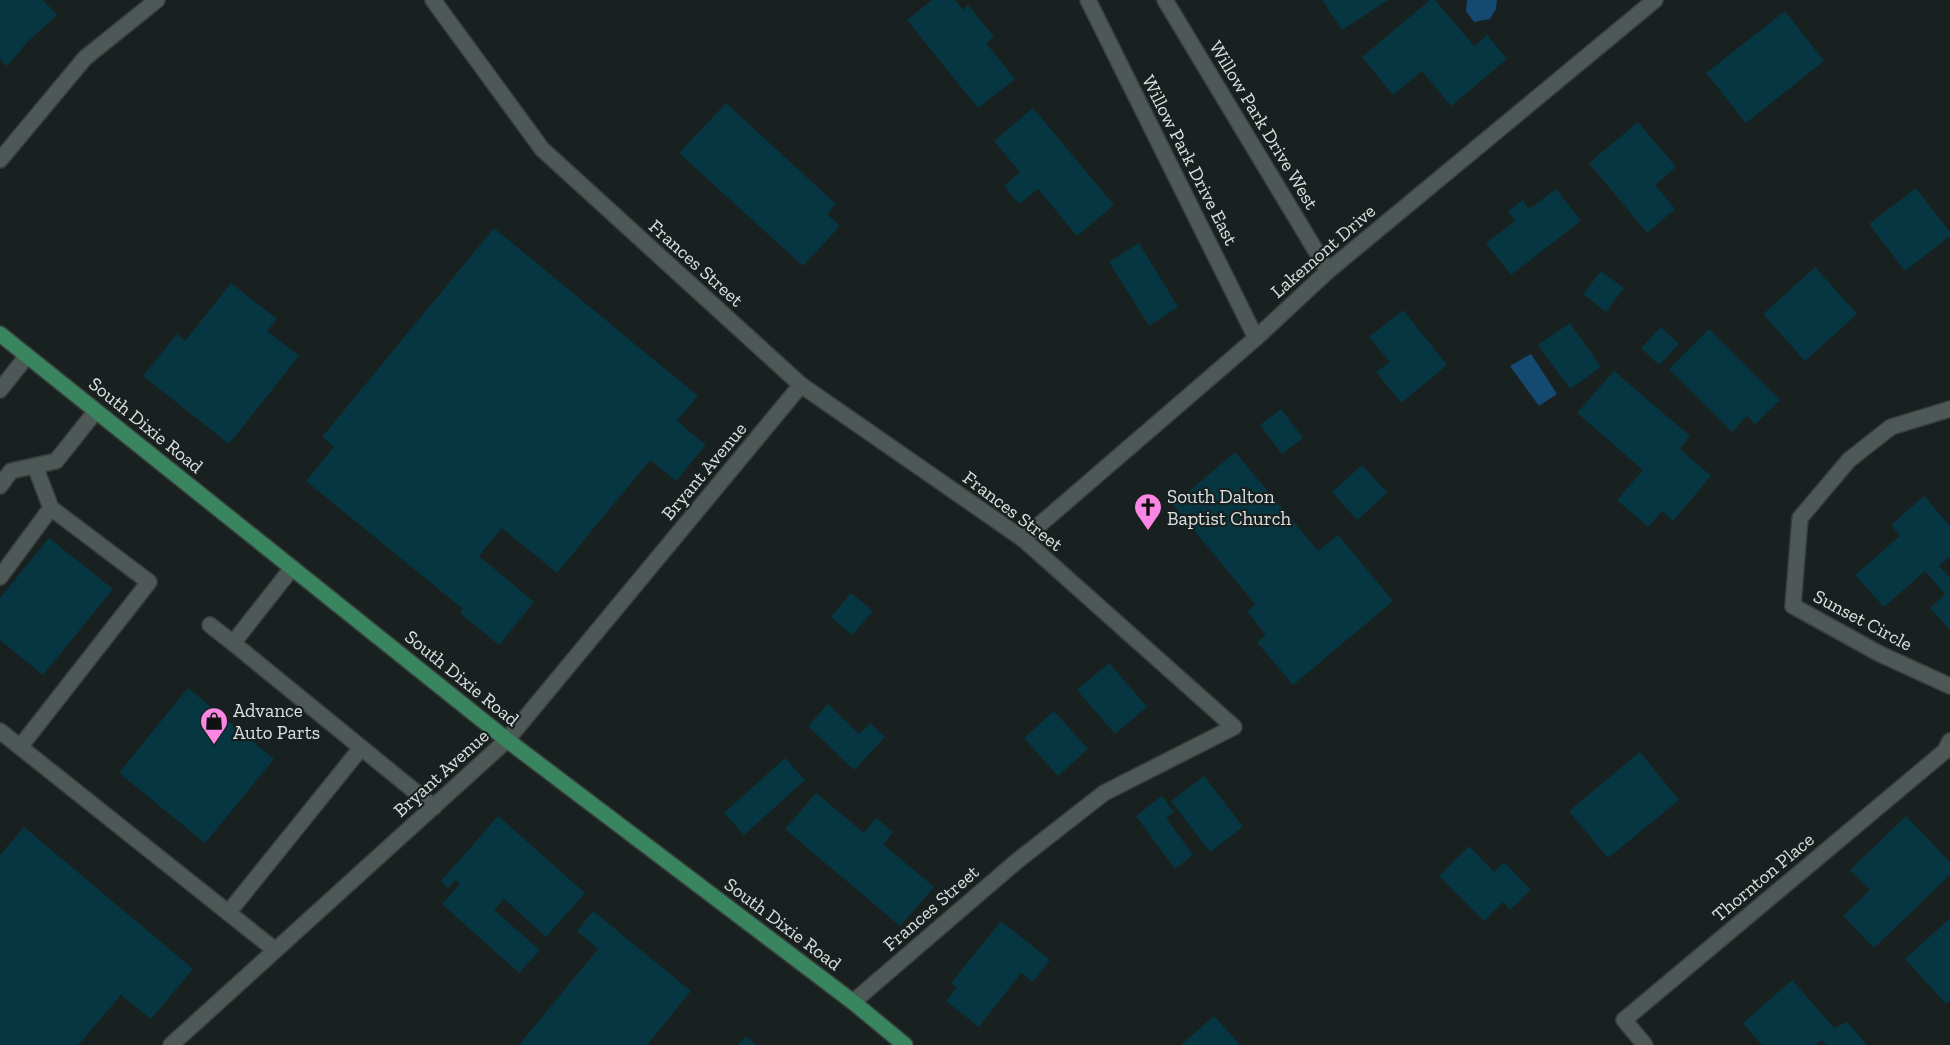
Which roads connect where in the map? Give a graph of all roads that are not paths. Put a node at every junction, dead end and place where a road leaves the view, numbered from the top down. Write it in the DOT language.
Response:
graph roads {
  1 [pos="157,0"];
  2 [pos="433,0"];
  3 [pos="1088,0"];
  4 [pos="1165,0"];
  5 [pos="1655,0"];
  6 [pos="0,160"];
  7 [pos="1328,271"];
  8 [pos="0,334"];
  9 [pos="1256,338"];
  10 [pos="27,356"];
  11 [pos="801,385"];
  12 [pos="0,390"];
  13 [pos="1950,409"];
  14 [pos="96,411"];
  15 [pos="6,466"];
  16 [pos="35,466"];
  17 [pos="0,486"];
  18 [pos="52,508"];
  19 [pos="1023,539"];
  20 [pos="292,568"];
  21 [pos="0,577"];
  22 [pos="210,625"];
  23 [pos="233,642"];
  24 [pos="1950,686"];
  25 [pos="0,731"];
  26 [pos="507,740"];
  27 [pos="20,747"];
  28 [pos="361,748"];
  29 [pos="1948,749"];
  30 [pos="434,807"];
  31 [pos="228,913"];
  32 [pos="275,950"];
  33 [pos="853,1002"];
  34 [pos="171,1045"];
  35 [pos="905,1045"];
  36 [pos="1645,1045"];
  1 -- 6 [label="street"];
  2 -- 11 [label="street, Frances Street"];
  3 -- 9 [label="street, Willow Park Drive East"];
  4 -- 7 [label="street, Willow Park Drive West"];
  5 -- 7 [label="street, Lakemont Drive"];
  7 -- 9 [label="street, Lakemont Drive"];
  8 -- 10 [label="main road, South Dixie Road"];
  9 -- 19 [label="street, Lakemont Drive"];
  10 -- 12 [label="street"];
  10 -- 14 [label="main road, South Dixie Road"];
  11 -- 19 [label="street, Frances Street"];
  11 -- 26 [label="street, Bryant Avenue"];
  13 -- 24 [label="street, Sunset Circle"];
  14 -- 16 [label="street"];
  14 -- 20 [label="main road, South Dixie Road"];
  15 -- 16 [label="street"];
  15 -- 17 [label="street"];
  16 -- 18 [label="street"];
  18 -- 21 [label="street"];
  18 -- 27 [label="street"];
  19 -- 33 [label="street, Frances Street"];
  20 -- 23 [label="street"];
  20 -- 26 [label="main road, South Dixie Road"];
  22 -- 23 [label="street"];
  23 -- 28 [label="street"];
  25 -- 27 [label="street"];
  26 -- 30 [label="street, Bryant Avenue"];
  26 -- 33 [label="main road, South Dixie Road"];
  27 -- 31 [label="street"];
  28 -- 30 [label="street"];
  28 -- 31 [label="street"];
  29 -- 36 [label="street, Thornton Place"];
  30 -- 32 [label="street, Bryant Avenue"];
  31 -- 32 [label="street"];
  32 -- 34 [label="street, Bryant Avenue"];
  33 -- 35 [label="main road, South Dixie Road"];
}
